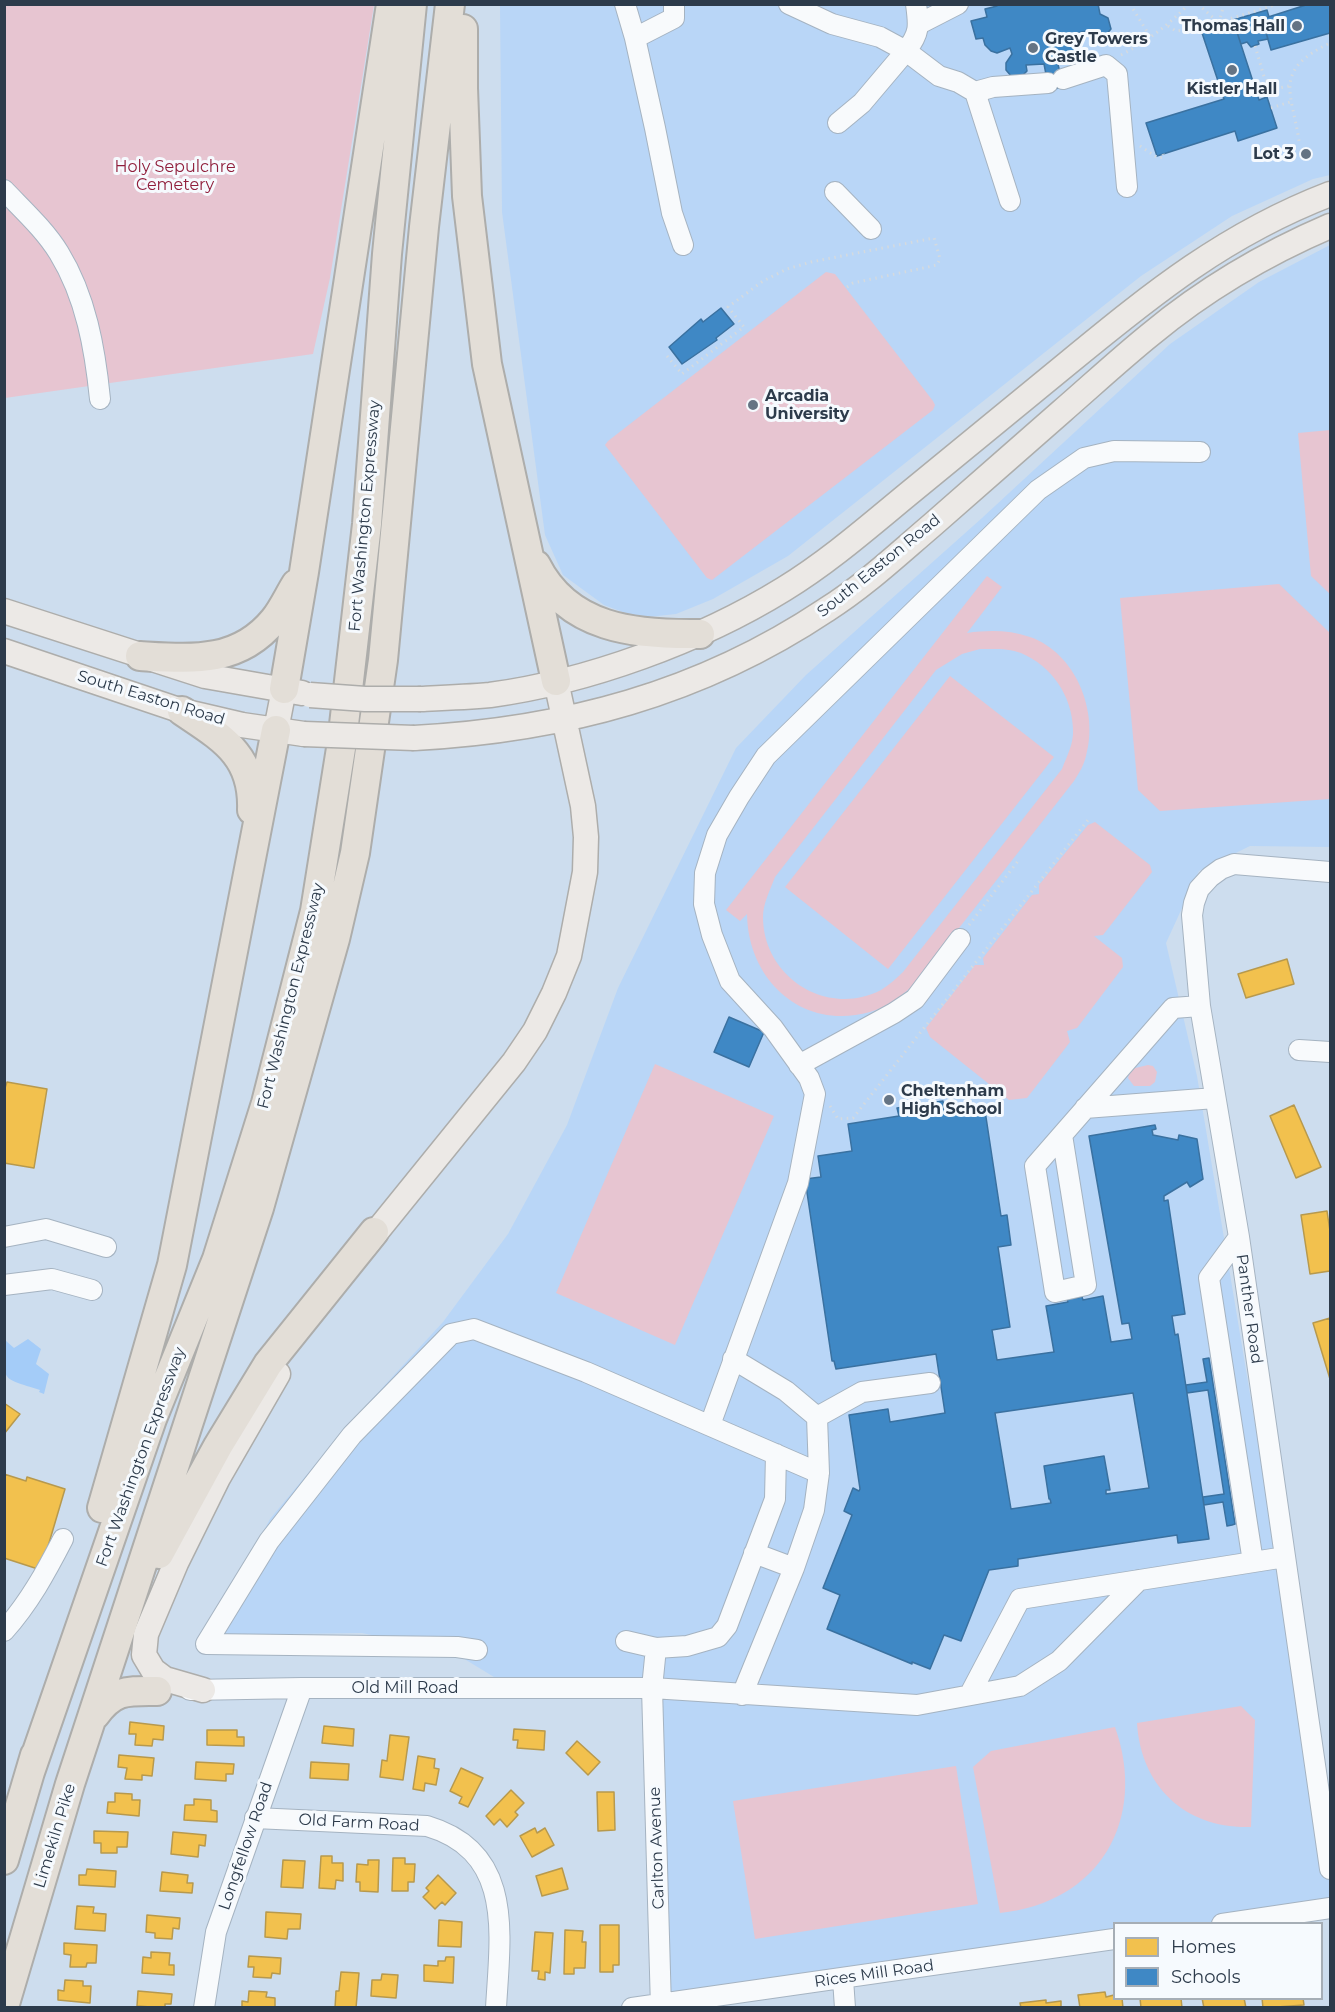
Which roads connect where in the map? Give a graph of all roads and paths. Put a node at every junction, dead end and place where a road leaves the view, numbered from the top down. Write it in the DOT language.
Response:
graph roads {
  1 [pos="391,4"];
  2 [pos="412,4"];
  3 [pos="450,4"];
  4 [pos="463,4"];
  5 [pos="625,4"];
  6 [pos="674,4"];
  7 [pos="789,4"];
  8 [pos="958,4"];
  9 [pos="1130,4"];
  10 [pos="1189,4"];
  11 [pos="1198,4"];
  12 [pos="1224,4"];
  13 [pos="1278,4"];
  14 [pos="812,9"];
  15 [pos="917,14"];
  16 [pos="1219,24"];
  17 [pos="1168,26"];
  18 [pos="635,38"];
  19 [pos="1151,39"];
  20 [pos="1330,43"];
  21 [pos="1255,46"];
  22 [pos="906,51"];
  23 [pos="1106,65"];
  24 [pos="1289,86"];
  25 [pos="975,92"];
  26 [pos="1290,102"];
  27 [pos="1271,108"];
  28 [pos="838,123"];
  29 [pos="1123,140"];
  30 [pos="1299,141"];
  31 [pos="1163,154"];
  32 [pos="1127,187"];
  33 [pos="4,190"];
  34 [pos="835,192"];
  35 [pos="1330,194"];
  36 [pos="1010,201"];
  37 [pos="1330,226"];
  38 [pos="871,229"];
  39 [pos="683,245"];
  40 [pos="847,287"];
  41 [pos="1111,327"];
  42 [pos="1131,352"];
  43 [pos="668,356"];
  44 [pos="100,399"];
  45 [pos="1200,452"];
  46 [pos="526,546"];
  47 [pos="304,572"];
  48 [pos="4,611"];
  49 [pos="700,634"];
  50 [pos="4,651"];
  51 [pos="140,656"];
  52 [pos="556,681"];
  53 [pos="297,692"];
  54 [pos="182,711"];
  55 [pos="564,721"];
  56 [pos="276,730"];
  57 [pos="1088,820"];
  58 [pos="251,859"];
  59 [pos="1018,861"];
  60 [pos="1330,872"];
  61 [pos="971,913"];
  62 [pos="975,917"];
  63 [pos="960,939"];
  64 [pos="1200,1006"];
  65 [pos="1299,1050"];
  66 [pos="1330,1052"];
  67 [pos="799,1065"];
  68 [pos="810,1081"];
  69 [pos="1215,1098"];
  70 [pos="1085,1108"];
  71 [pos="1062,1135"];
  72 [pos="374,1232"];
  73 [pos="4,1237"];
  74 [pos="1239,1237"];
  75 [pos="106,1247"];
  76 [pos="4,1285"];
  77 [pos="92,1290"];
  78 [pos="733,1359"];
  79 [pos="930,1383"];
  80 [pos="817,1417"];
  81 [pos="710,1425"];
  82 [pos="776,1454"];
  83 [pos="819,1473"];
  84 [pos="63,1539"];
  85 [pos="754,1553"];
  86 [pos="1285,1557"];
  87 [pos="1253,1562"];
  88 [pos="794,1568"];
  89 [pos="1139,1580"];
  90 [pos="4,1631"];
  91 [pos="626,1641"];
  92 [pos="656,1648"];
  93 [pos="477,1650"];
  94 [pos="110,1666"];
  95 [pos="302,1688"];
  96 [pos="652,1688"];
  97 [pos="202,1690"];
  98 [pos="157,1691"];
  99 [pos="970,1694"];
  100 [pos="742,1695"];
  101 [pos="93,1717"];
  102 [pos="30,1772"];
  103 [pos="255,1818"];
  104 [pos="4,1860"];
  105 [pos="1330,1869"];
  106 [pos="1330,1908"];
  107 [pos="1229,1922"];
  108 [pos="1113,1939"];
  109 [pos="843,1979"];
  110 [pos="661,2006"];
  111 [pos="4,2007"];
  112 [pos="204,2007"];
  113 [pos="496,2007"];
  114 [pos="632,2007"];
  115 [pos="845,2007"];
  1 -- 47 [label="highway"];
  2 -- 102 [label="highway, Fort Washington Expressway"];
  3 -- 94 [label="highway, Fort Washington Expressway"];
  4 -- 46 [label="highway"];
  5 -- 18 [label="street"];
  6 -- 18 [label="street"];
  7 -- 14 [label="street"];
  8 -- 15 [label="street"];
  9 -- 19 [label="path"];
  10 -- 17 [label="path"];
  11 -- 16 [label="path"];
  12 -- 16 [label="path"];
  13 -- 16 [label="path"];
  14 -- 22 [label="street"];
  15 -- 22 [label="street"];
  16 -- 17 [label="path"];
  17 -- 19 [label="path"];
  18 -- 39 [label="street"];
  19 -- 23 [label="path"];
  20 -- 24 [label="path"];
  21 -- 24 [label="path"];
  22 -- 25 [label="street"];
  22 -- 28 [label="street"];
  23 -- 25 [label="street"];
  23 -- 29 [label="street"];
  24 -- 26 [label="path"];
  25 -- 36 [label="street"];
  26 -- 27 [label="path"];
  26 -- 30 [label="path"];
  29 -- 31 [label="path"];
  29 -- 32 [label="street"];
  33 -- 44 [label="street"];
  34 -- 38 [label="street"];
  35 -- 41 [label="main road"];
  37 -- 42 [label="main road, South Easton Road"];
  40 -- 43 [label="path"];
  41 -- 42 [label="main road"];
  41 -- 49 [label="main road"];
  42 -- 55 [label="main road, South Easton Road"];
  45 -- 67 [label="street"];
  46 -- 49 [label="highway"];
  46 -- 52 [label="highway"];
  47 -- 51 [label="highway"];
  47 -- 53 [label="highway"];
  48 -- 51 [label="main road"];
  49 -- 52 [label="main road"];
  50 -- 54 [label="main road, South Easton Road"];
  51 -- 53 [label="main road"];
  52 -- 53 [label="main road, bridge"];
  52 -- 55 [label="main road"];
  53 -- 56 [label="main road"];
  54 -- 56 [label="main road, South Easton Road"];
  54 -- 58 [label="highway"];
  55 -- 56 [label="main road, South Easton Road, bridge"];
  55 -- 72 [label="main road"];
  56 -- 58 [label="highway"];
  57 -- 68 [label="path"];
  58 -- 102 [label="highway"];
  59 -- 62 [label="path"];
  60 -- 64 [label="street, Panther Road"];
  61 -- 62 [label="path"];
  62 -- 63 [label="path"];
  63 -- 67 [label="street"];
  64 -- 69 [label="street, Panther Road"];
  64 -- 70 [label="street"];
  65 -- 66 [label="street"];
  67 -- 68 [label="street"];
  68 -- 78 [label="street"];
  69 -- 70 [label="street"];
  69 -- 74 [label="street, Panther Road"];
  70 -- 71 [label="street"];
  71 -- 71 [label="street"];
  72 -- 94 [label="highway"];
  72 -- 97 [label="main road"];
  73 -- 75 [label="street"];
  74 -- 86 [label="street, Panther Road"];
  74 -- 87 [label="street"];
  76 -- 77 [label="street"];
  78 -- 80 [label="street"];
  78 -- 81 [label="street"];
  79 -- 80 [label="street"];
  80 -- 83 [label="street"];
  81 -- 82 [label="street"];
  81 -- 93 [label="street"];
  82 -- 83 [label="street"];
  82 -- 85 [label="street"];
  83 -- 88 [label="street"];
  84 -- 90 [label="street"];
  85 -- 88 [label="street"];
  85 -- 92 [label="street"];
  86 -- 87 [label="street"];
  86 -- 105 [label="street, Panther Road"];
  87 -- 89 [label="street"];
  88 -- 100 [label="street"];
  89 -- 99 [label="street, Old Mill Road"];
  89 -- 99 [label="street"];
  91 -- 92 [label="street"];
  92 -- 96 [label="street, Carlton Avenue"];
  94 -- 101 [label="highway, Limekiln Pike"];
  95 -- 96 [label="street, Old Mill Road"];
  95 -- 97 [label="street, Old Mill Road"];
  95 -- 103 [label="street, Longfellow Road"];
  96 -- 100 [label="street, Old Mill Road"];
  96 -- 110 [label="street, Carlton Avenue"];
  97 -- 98 [label="street, Old Mill Road"];
  98 -- 101 [label="highway"];
  99 -- 100 [label="street, Old Mill Road"];
  101 -- 111 [label="highway, Limekiln Pike"];
  102 -- 104 [label="highway"];
  103 -- 112 [label="street, Longfellow Road"];
  103 -- 113 [label="street, Old Farm Road"];
  106 -- 107 [label="street"];
  108 -- 109 [label="street, Rices Mill Road"];
  109 -- 110 [label="street, Rices Mill Road"];
  109 -- 115 [label="street"];
  110 -- 114 [label="street, Rices Mill Road"];
}
